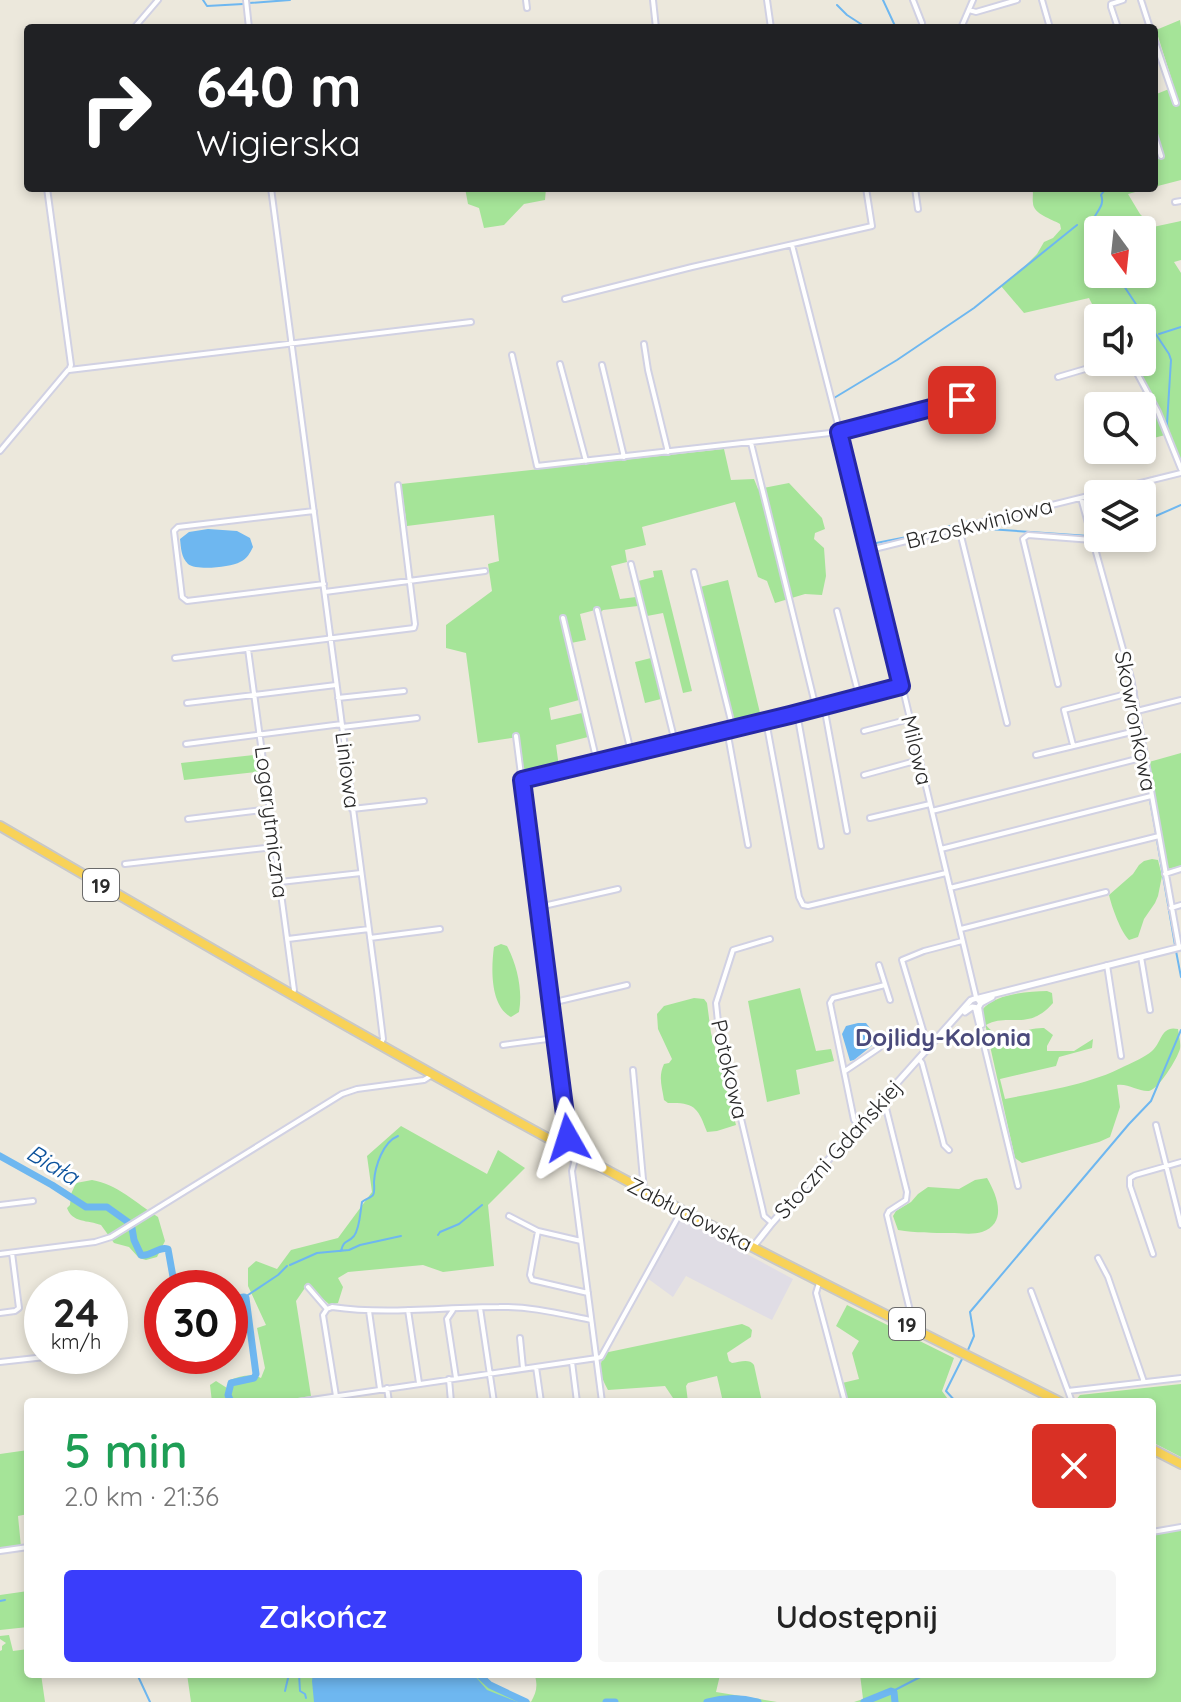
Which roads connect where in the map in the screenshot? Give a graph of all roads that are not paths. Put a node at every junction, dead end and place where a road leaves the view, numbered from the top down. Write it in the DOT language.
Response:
graph roads {
  1 [pos="158,0"];
  2 [pos="246,0"];
  3 [pos="526,0"];
  4 [pos="653,0"];
  5 [pos="767,0"];
  6 [pos="913,0"];
  7 [pos="973,0"];
  8 [pos="1017,0"];
  9 [pos="1042,0"];
  10 [pos="1123,0"];
  11 [pos="1141,0"];
  12 [pos="527,8"];
  13 [pos="969,10"];
  14 [pos="922,23"];
  15 [pos="137,24"];
  16 [pos="249,24"];
  17 [pos="656,24"];
  18 [pos="770,24"];
  19 [pos="963,24"];
  20 [pos="1049,24"];
  21 [pos="1117,24"];
  22 [pos="1149,24"];
  23 [pos="1158,51"];
  24 [pos="1176,103"];
  25 [pos="1158,147"];
  26 [pos="1161,156"];
  27 [pos="48,192"];
  28 [pos="272,192"];
  29 [pos="867,192"];
  30 [pos="916,192"];
  31 [pos="918,209"];
  32 [pos="792,245"];
  33 [pos="565,299"];
  34 [pos="471,322"];
  35 [pos="292,344"];
  36 [pos="644,344"];
  37 [pos="512,355"];
  38 [pos="560,364"];
  39 [pos="602,365"];
  40 [pos="1084,369"];
  41 [pos="69,370"];
  42 [pos="1139,376"];
  43 [pos="1058,377"];
  44 [pos="983,394"];
  45 [pos="839,432"];
  46 [pos="751,443"];
  47 [pos="0,451"];
  48 [pos="668,452"];
  49 [pos="624,457"];
  50 [pos="586,461"];
  51 [pos="1181,471"];
  52 [pos="398,485"];
  53 [pos="1081,498"];
  54 [pos="1084,509"];
  55 [pos="314,511"];
  56 [pos="959,528"];
  57 [pos="1084,539"];
  58 [pos="870,550"];
  59 [pos="1095,552"];
  60 [pos="631,564"];
  61 [pos="485,571"];
  62 [pos="694,572"];
  63 [pos="410,581"];
  64 [pos="324,584"];
  65 [pos="325,592"];
  66 [pos="597,610"];
  67 [pos="837,611"];
  68 [pos="563,618"];
  69 [pos="330,639"];
  70 [pos="248,649"];
  71 [pos="175,658"];
  72 [pos="1058,684"];
  73 [pos="336,685"];
  74 [pos="901,686"];
  75 [pos="404,691"];
  76 [pos="1134,692"];
  77 [pos="255,695"];
  78 [pos="859,696"];
  79 [pos="338,698"];
  80 [pos="1181,700"];
  81 [pos="187,703"];
  82 [pos="824,706"];
  83 [pos="816,708"];
  84 [pos="1137,711"];
  85 [pos="797,713"];
  86 [pos="417,718"];
  87 [pos="910,719"];
  88 [pos="766,721"];
  89 [pos="1007,723"];
  90 [pos="342,726"];
  91 [pos="730,730"];
  92 [pos="1140,730"];
  93 [pos="864,731"];
  94 [pos="262,734"];
  95 [pos="516,736"];
  96 [pos="675,742"];
  97 [pos="186,744"];
  98 [pos="1073,745"];
  99 [pos="631,753"];
  100 [pos="1036,755"];
  101 [pos="1145,757"];
  102 [pos="919,760"];
  103 [pos="597,762"];
  104 [pos="864,775"];
  105 [pos="522,780"];
  106 [pos="1151,796"];
  107 [pos="424,801"];
  108 [pos="930,804"];
  109 [pos="270,809"];
  110 [pos="352,809"];
  111 [pos="932,811"];
  112 [pos="870,818"];
  113 [pos="188,819"];
  114 [pos="0,826"];
  115 [pos="847,831"];
  116 [pos="1159,836"];
  117 [pos="748,845"];
  118 [pos="274,846"];
  119 [pos="821,846"];
  120 [pos="941,849"];
  121 [pos="125,864"];
  122 [pos="1181,869"];
  123 [pos="361,873"];
  124 [pos="946,873"];
  125 [pos="1165,874"];
  126 [pos="280,882"];
  127 [pos="950,888"];
  128 [pos="618,889"];
  129 [pos="1106,892"];
  130 [pos="1181,905"];
  131 [pos="539,907"];
  132 [pos="1171,908"];
  133 [pos="369,929"];
  134 [pos="440,929"];
  135 [pos="960,929"];
  136 [pos="370,938"];
  137 [pos="287,939"];
  138 [pos="770,939"];
  139 [pos="962,941"];
  140 [pos="1180,947"];
  141 [pos="1141,956"];
  142 [pos="879,965"];
  143 [pos="1107,965"];
  144 [pos="627,985"];
  145 [pos="885,985"];
  146 [pos="292,995"];
  147 [pos="890,1000"];
  148 [pos="551,1003"];
  149 [pos="976,1003"];
  150 [pos="1150,1010"];
  151 [pos="555,1038"];
  152 [pos="503,1045"];
  153 [pos="380,1046"];
  154 [pos="879,1048"];
  155 [pos="929,1049"];
  156 [pos="1121,1056"];
  157 [pos="919,1059"];
  158 [pos="633,1070"];
  159 [pos="844,1071"];
  160 [pos="432,1074"];
  161 [pos="882,1100"];
  162 [pos="860,1125"];
  163 [pos="1156,1125"];
  164 [pos="564,1147"];
  165 [pos="949,1150"];
  166 [pos="576,1153"];
  167 [pos="1181,1162"];
  168 [pos="1167,1166"];
  169 [pos="1018,1186"];
  170 [pos="644,1190"];
  171 [pos="33,1201"];
  172 [pos="0,1205"];
  173 [pos="682,1210"];
  174 [pos="509,1216"];
  175 [pos="772,1223"];
  176 [pos="1181,1225"];
  177 [pos="538,1231"];
  178 [pos="581,1241"];
  179 [pos="753,1247"];
  180 [pos="12,1253"];
  181 [pos="0,1254"];
  182 [pos="1153,1254"];
  183 [pos="1098,1258"];
  184 [pos="820,1280"];
  185 [pos="308,1287"];
  186 [pos="1031,1291"];
  187 [pos="588,1293"];
  188 [pos="455,1308"];
  189 [pos="480,1308"];
  190 [pos="327,1309"];
  191 [pos="408,1310"];
  192 [pos="369,1311"];
  193 [pos="0,1313"];
  194 [pos="591,1320"];
  195 [pos="909,1325"];
  196 [pos="520,1338"];
  197 [pos="597,1358"];
  198 [pos="24,1359"];
  199 [pos="0,1362"];
  200 [pos="572,1362"];
  201 [pos="536,1367"];
  202 [pos="523,1368"];
  203 [pos="490,1373"];
  204 [pos="456,1378"];
  205 [pos="1181,1378"];
  206 [pos="449,1379"];
  207 [pos="1144,1382"];
  208 [pos="419,1383"];
  209 [pos="387,1388"];
  210 [pos="380,1389"];
  211 [pos="1068,1391"];
  212 [pos="355,1393"];
  213 [pos="336,1396"];
  214 [pos="326,1398"];
  215 [pos="356,1398"];
  216 [pos="388,1398"];
  217 [pos="451,1398"];
  218 [pos="493,1398"];
  219 [pos="540,1398"];
  220 [pos="576,1398"];
  221 [pos="602,1398"];
  222 [pos="844,1398"];
  223 [pos="1052,1398"];
  224 [pos="1071,1398"];
  225 [pos="1156,1451"];
  226 [pos="1181,1464"];
  227 [pos="1181,1527"];
  228 [pos="1156,1529"];
  229 [pos="24,1548"];
  230 [pos="0,1551"];
  1 -- 15 [label="street"];
  2 -- 16 [label="street"];
  3 -- 12 [label="street"];
  4 -- 17 [label="street"];
  5 -- 18 [label="street"];
  6 -- 14 [label="street"];
  7 -- 13 [label="street"];
  8 -- 13 [label="street"];
  9 -- 20 [label="street"];
  10 -- 21 [label="street"];
  11 -- 22 [label="street"];
  13 -- 19 [label="street"];
  23 -- 24 [label="street"];
  25 -- 26 [label="street"];
  27 -- 41 [label="street"];
  28 -- 35 [label="street, Liniowa"];
  29 -- 32 [label="street"];
  30 -- 31 [label="street"];
  32 -- 33 [label="street"];
  32 -- 45 [label="street, Milowa"];
  34 -- 35 [label="street"];
  35 -- 41 [label="street"];
  35 -- 55 [label="street, Liniowa"];
  36 -- 48 [label="street"];
  37 -- 50 [label="street"];
  38 -- 50 [label="street"];
  39 -- 49 [label="street"];
  40 -- 43 [label="street"];
  41 -- 47 [label="street"];
  42 -- 51 [label="street"];
  44 -- 45 [label="street"];
  45 -- 46 [label="street"];
  45 -- 58 [label="street, Milowa"];
  46 -- 48 [label="street"];
  46 -- 83 [label="street"];
  48 -- 49 [label="street"];
  49 -- 50 [label="street"];
  51 -- 53 [label="street, Brzoskwiniowa"];
  52 -- 63 [label="street"];
  53 -- 54 [label="street, Skowronkowa"];
  53 -- 56 [label="street, Brzoskwiniowa"];
  55 -- 64 [label="street, Liniowa"];
  55 -- 64 [label="street"];
  56 -- 58 [label="street, Brzoskwiniowa"];
  56 -- 89 [label="street"];
  57 -- 72 [label="street"];
  58 -- 74 [label="street, Milowa"];
  59 -- 76 [label="street, Skowronkowa"];
  60 -- 96 [label="street"];
  61 -- 63 [label="street"];
  62 -- 91 [label="street"];
  63 -- 65 [label="street"];
  63 -- 69 [label="street"];
  64 -- 65 [label="street, Liniowa"];
  65 -- 69 [label="street, Liniowa"];
  66 -- 99 [label="street"];
  67 -- 78 [label="street"];
  68 -- 103 [label="street"];
  69 -- 70 [label="street"];
  69 -- 73 [label="street, Liniowa"];
  70 -- 71 [label="street"];
  70 -- 77 [label="street, Logarytmiczna"];
  73 -- 77 [label="street"];
  73 -- 79 [label="street, Liniowa"];
  74 -- 78 [label="street"];
  74 -- 87 [label="street, Milowa"];
  75 -- 79 [label="street"];
  76 -- 84 [label="street, Skowronkowa"];
  76 -- 98 [label="street"];
  77 -- 81 [label="street"];
  77 -- 94 [label="street, Logarytmiczna"];
  78 -- 82 [label="street"];
  79 -- 90 [label="street, Liniowa"];
  80 -- 84 [label="street"];
  82 -- 83 [label="street"];
  82 -- 115 [label="street"];
  83 -- 85 [label="street"];
  84 -- 92 [label="street, Skowronkowa"];
  85 -- 88 [label="street"];
  85 -- 119 [label="street"];
  86 -- 90 [label="street"];
  87 -- 93 [label="street"];
  87 -- 102 [label="street, Milowa"];
  88 -- 91 [label="street"];
  88 -- 124 [label="street"];
  90 -- 94 [label="street"];
  90 -- 110 [label="street, Liniowa"];
  91 -- 96 [label="street"];
  91 -- 117 [label="street"];
  92 -- 98 [label="street"];
  92 -- 101 [label="street, Skowronkowa"];
  94 -- 97 [label="street"];
  94 -- 109 [label="street, Logarytmiczna"];
  95 -- 105 [label="street"];
  96 -- 99 [label="street"];
  98 -- 100 [label="street"];
  99 -- 103 [label="street"];
  101 -- 106 [label="street, Skowronkowa"];
  101 -- 111 [label="street"];
  102 -- 104 [label="street"];
  102 -- 108 [label="street, Milowa"];
  103 -- 105 [label="street"];
  105 -- 131 [label="street"];
  106 -- 116 [label="street, Skowronkowa"];
  106 -- 120 [label="street"];
  107 -- 110 [label="street"];
  108 -- 111 [label="street, Milowa"];
  108 -- 112 [label="street"];
  109 -- 113 [label="street"];
  109 -- 118 [label="street, Logarytmiczna"];
  110 -- 123 [label="street, Liniowa"];
  111 -- 120 [label="street, Milowa"];
  114 -- 146 [label="highway, Zabłudowska / 19"];
  116 -- 125 [label="street, Skowronkowa"];
  116 -- 127 [label="street"];
  118 -- 121 [label="street"];
  118 -- 126 [label="street, Logarytmiczna"];
  120 -- 124 [label="street, Milowa"];
  122 -- 125 [label="street"];
  123 -- 126 [label="street"];
  123 -- 133 [label="street, Liniowa"];
  124 -- 127 [label="street, Milowa"];
  125 -- 132 [label="street, Skowronkowa"];
  126 -- 137 [label="street, Logarytmiczna"];
  127 -- 135 [label="street, Milowa"];
  128 -- 131 [label="street"];
  129 -- 135 [label="street"];
  130 -- 132 [label="street"];
  131 -- 148 [label="street"];
  132 -- 140 [label="street, Skowronkowa"];
  133 -- 136 [label="street, Liniowa"];
  133 -- 137 [label="street"];
  134 -- 136 [label="street"];
  135 -- 139 [label="street, Milowa"];
  136 -- 153 [label="street, Liniowa"];
  137 -- 146 [label="street, Logarytmiczna"];
  138 -- 175 [label="street, Potokowa"];
  139 -- 149 [label="street, Milowa"];
  139 -- 155 [label="street"];
  140 -- 141 [label="street, Stoczni Gdańskiej"];
  141 -- 143 [label="street, Stoczni Gdańskiej"];
  141 -- 150 [label="street"];
  142 -- 145 [label="street"];
  143 -- 149 [label="street, Stoczni Gdańskiej"];
  143 -- 156 [label="street"];
  144 -- 148 [label="street"];
  145 -- 147 [label="street"];
  145 -- 159 [label="street"];
  146 -- 153 [label="highway, Zabłudowska / 19"];
  148 -- 151 [label="street"];
  149 -- 155 [label="street, Stoczni Gdańskiej"];
  149 -- 169 [label="street, Milowa"];
  151 -- 152 [label="street"];
  151 -- 164 [label="street"];
  153 -- 160 [label="highway, Zabłudowska / 19"];
  154 -- 159 [label="street"];
  155 -- 157 [label="street, Stoczni Gdańskiej"];
  157 -- 161 [label="street, Stoczni Gdańskiej"];
  157 -- 165 [label="street"];
  158 -- 170 [label="street"];
  159 -- 162 [label="street"];
  160 -- 164 [label="highway, Zabłudowska / 19"];
  160 -- 180 [label="street"];
  161 -- 162 [label="street, Stoczni Gdańskiej"];
  161 -- 195 [label="street"];
  162 -- 175 [label="street, Stoczni Gdańskiej"];
  163 -- 168 [label="street"];
  164 -- 166 [label="highway, Zabłudowska / 19"];
  166 -- 170 [label="highway, Zabłudowska / 19"];
  166 -- 178 [label="street"];
  167 -- 168 [label="street"];
  168 -- 176 [label="street"];
  168 -- 182 [label="street"];
  170 -- 173 [label="highway, Zabłudowska / 19"];
  171 -- 172 [label="street"];
  173 -- 179 [label="highway, Zabłudowska / 19"];
  173 -- 197 [label="street"];
  174 -- 177 [label="street"];
  175 -- 179 [label="street, Stoczni Gdańskiej"];
  177 -- 178 [label="street"];
  177 -- 187 [label="street"];
  178 -- 187 [label="street"];
  179 -- 184 [label="highway, Zabłudowska / 19"];
  180 -- 181 [label="street"];
  180 -- 193 [label="street"];
  183 -- 207 [label="street"];
  184 -- 195 [label="highway, Zabłudowska / 19"];
  184 -- 222 [label="street"];
  185 -- 190 [label="street"];
  186 -- 211 [label="street"];
  187 -- 194 [label="street"];
  188 -- 189 [label="street"];
  188 -- 191 [label="street"];
  188 -- 204 [label="street"];
  189 -- 194 [label="street"];
  189 -- 203 [label="street"];
  190 -- 192 [label="street"];
  190 -- 213 [label="street"];
  191 -- 192 [label="street"];
  191 -- 208 [label="street"];
  192 -- 210 [label="street"];
  194 -- 197 [label="street"];
  195 -- 223 [label="highway, Zabłudowska / 19"];
  196 -- 202 [label="street"];
  197 -- 200 [label="street"];
  197 -- 221 [label="street"];
  198 -- 199 [label="street"];
  200 -- 201 [label="street"];
  200 -- 220 [label="street"];
  201 -- 202 [label="street"];
  201 -- 219 [label="street"];
  202 -- 203 [label="street"];
  203 -- 204 [label="street"];
  203 -- 218 [label="street"];
  204 -- 206 [label="street"];
  205 -- 207 [label="street"];
  206 -- 208 [label="street"];
  206 -- 217 [label="street"];
  207 -- 211 [label="street"];
  208 -- 209 [label="street"];
  209 -- 210 [label="street"];
  209 -- 216 [label="street"];
  210 -- 212 [label="street"];
  211 -- 224 [label="street"];
  212 -- 213 [label="street"];
  212 -- 215 [label="street"];
  213 -- 214 [label="street"];
  225 -- 226 [label="highway"];
  227 -- 228 [label="street"];
  229 -- 230 [label="street"];
}
